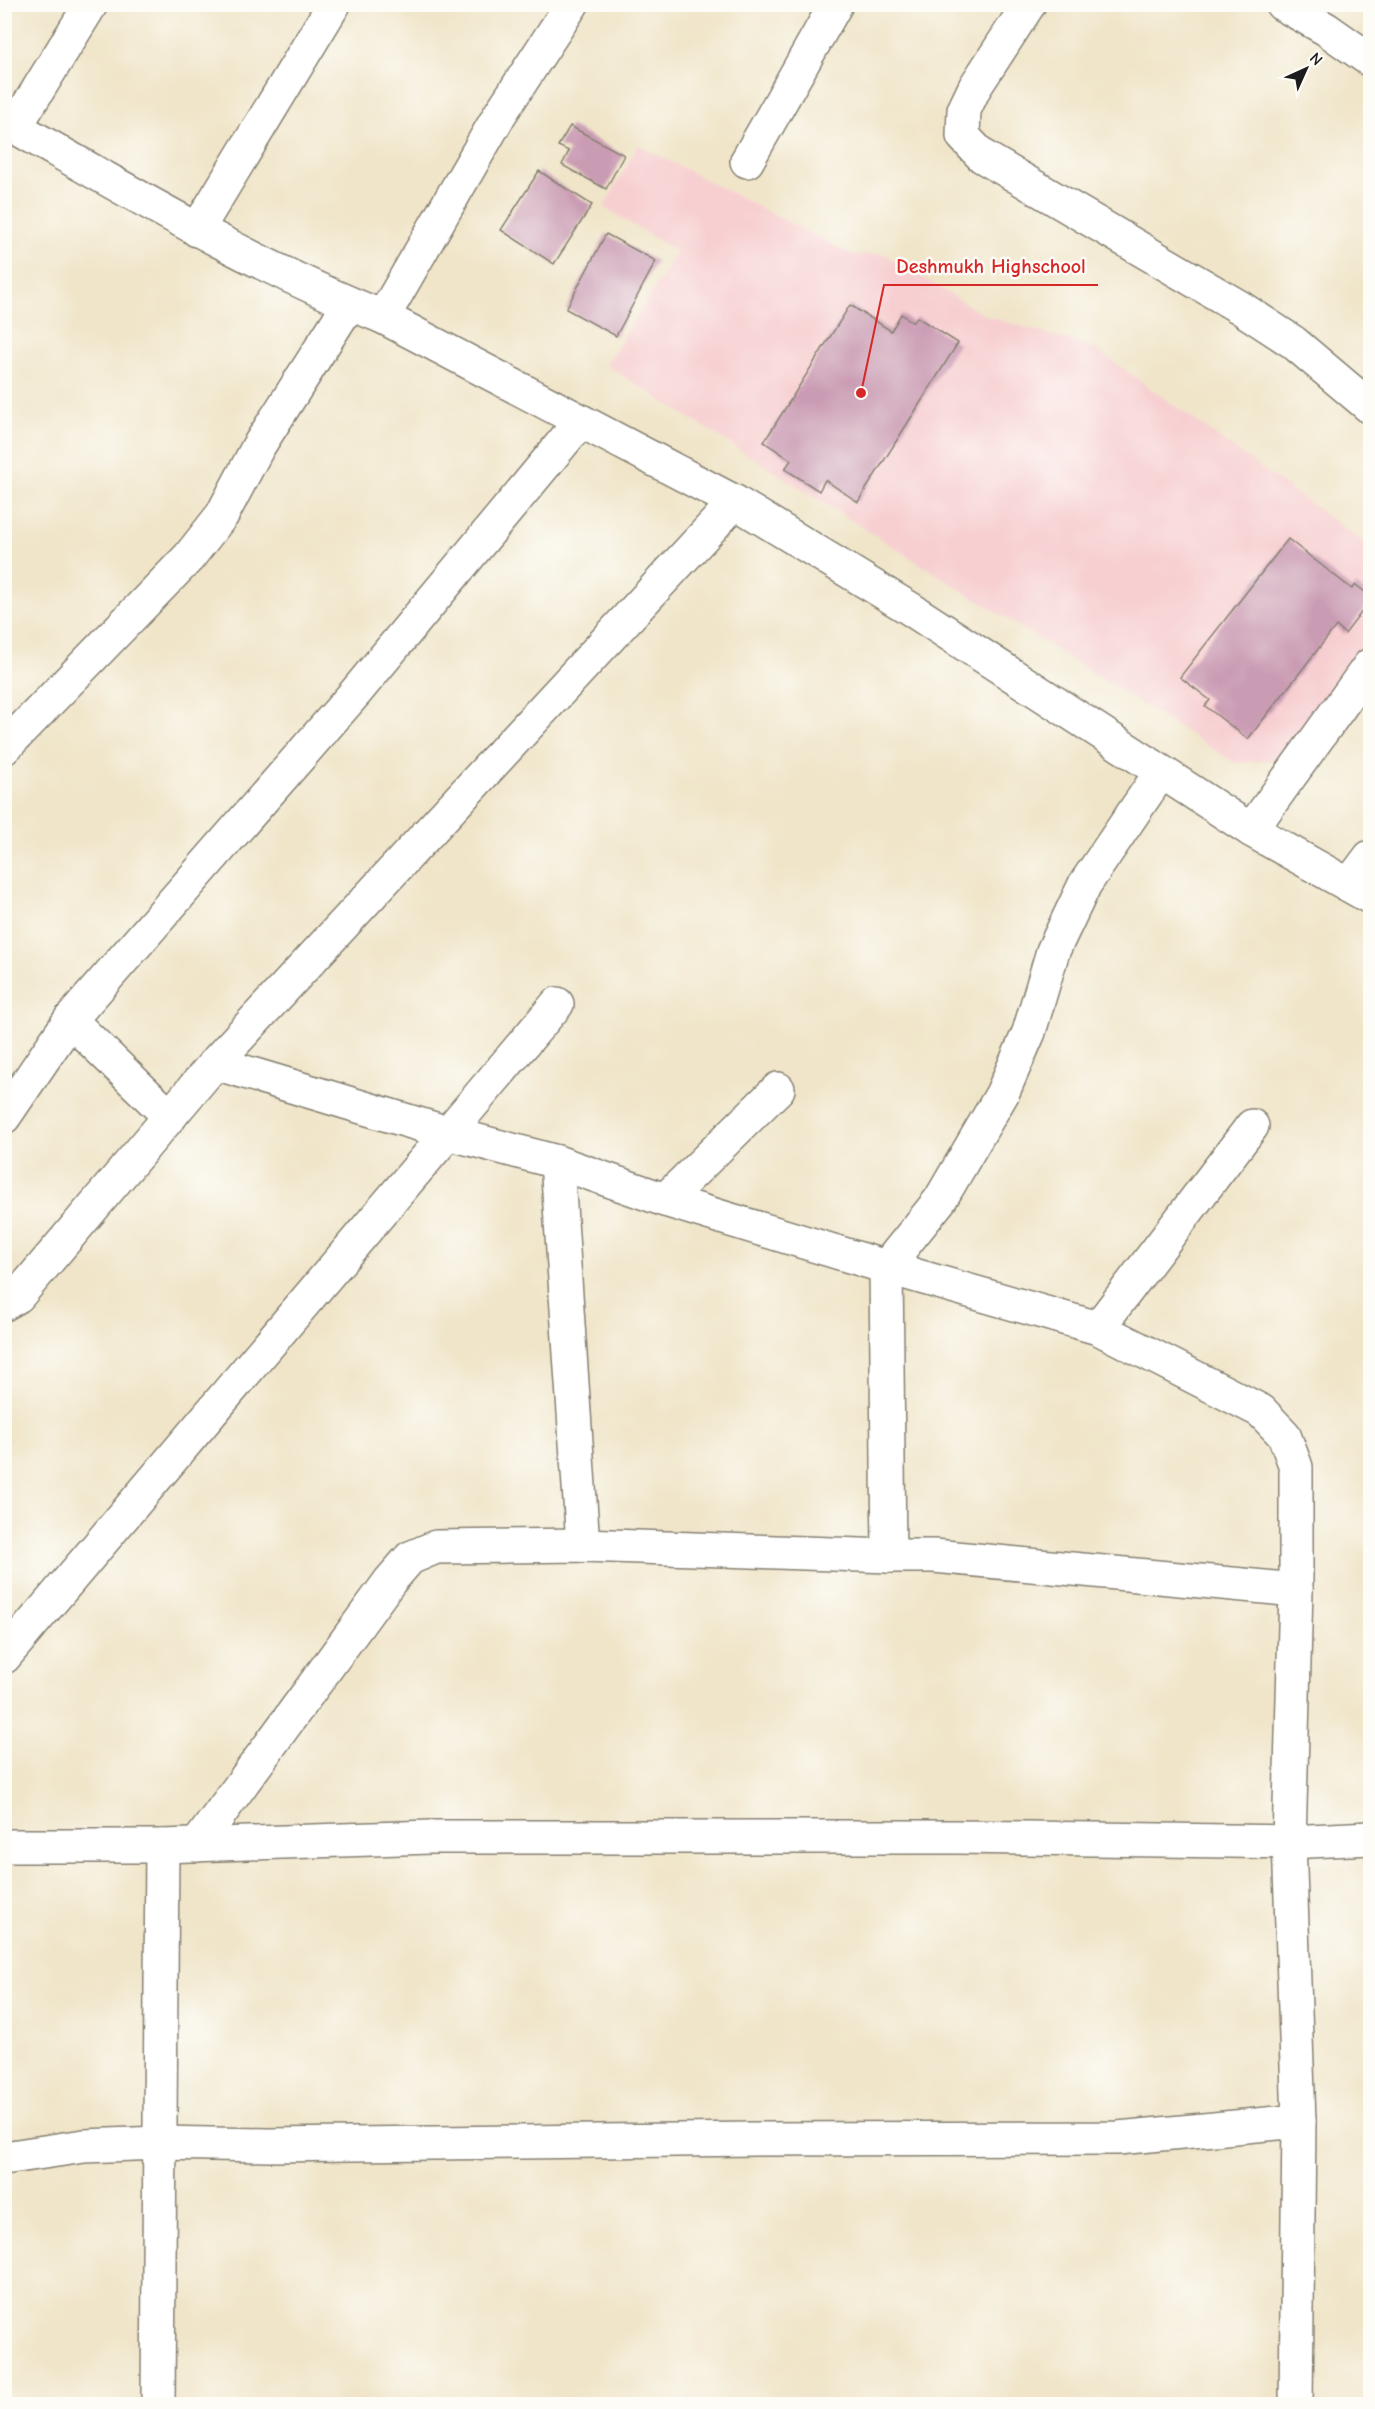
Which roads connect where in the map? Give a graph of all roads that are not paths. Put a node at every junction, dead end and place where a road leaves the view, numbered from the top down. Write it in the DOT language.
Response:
graph roads {
  1 [pos="91,4"];
  2 [pos="333,4"];
  3 [pos="572,4"];
  4 [pos="836,4"];
  5 [pos="1029,4"];
  6 [pos="1282,4"];
  7 [pos="1371,60"];
  8 [pos="10,122"];
  9 [pos="747,161"];
  10 [pos="197,230"];
  11 [pos="349,304"];
  12 [pos="383,317"];
  13 [pos="1371,407"];
  14 [pos="580,422"];
  15 [pos="735,502"];
  16 [pos="1371,665"];
  17 [pos="4,748"];
  18 [pos="1161,772"];
  19 [pos="1251,830"];
  20 [pos="1371,857"];
  21 [pos="1360,891"];
  22 [pos="557,1004"];
  23 [pos="70,1020"];
  24 [pos="214,1063"];
  25 [pos="778,1089"];
  26 [pos="8,1103"];
  27 [pos="170,1117"];
  28 [pos="1252,1126"];
  29 [pos="448,1133"];
  30 [pos="558,1162"];
  31 [pos="666,1200"];
  32 [pos="886,1267"];
  33 [pos="4,1304"];
  34 [pos="1098,1328"];
  35 [pos="584,1545"];
  36 [pos="889,1556"];
  37 [pos="1296,1590"];
  38 [pos="4,1658"];
  39 [pos="1371,1838"];
  40 [pos="1288,1842"];
  41 [pos="197,1845"];
  42 [pos="4,1846"];
  43 [pos="162,1846"];
  44 [pos="1299,2121"];
  45 [pos="159,2143"];
  46 [pos="4,2158"];
  47 [pos="158,2404"];
  48 [pos="1296,2404"];
  1 -- 8 [label="street"];
  2 -- 10 [label="street"];
  3 -- 12 [label="street"];
  4 -- 9 [label="street"];
  5 -- 13 [label="street"];
  6 -- 7 [label="street"];
  8 -- 10 [label="street"];
  10 -- 11 [label="street"];
  11 -- 12 [label="street"];
  11 -- 17 [label="street"];
  12 -- 14 [label="street"];
  14 -- 15 [label="street"];
  14 -- 23 [label="street"];
  15 -- 18 [label="street"];
  15 -- 24 [label="street"];
  16 -- 19 [label="street"];
  18 -- 19 [label="street"];
  18 -- 32 [label="street"];
  19 -- 21 [label="street"];
  20 -- 21 [label="street"];
  22 -- 29 [label="street"];
  23 -- 26 [label="street"];
  23 -- 27 [label="street"];
  24 -- 27 [label="street"];
  24 -- 29 [label="street"];
  25 -- 31 [label="street"];
  27 -- 33 [label="street"];
  28 -- 34 [label="street"];
  29 -- 30 [label="street"];
  29 -- 38 [label="street"];
  30 -- 31 [label="street"];
  30 -- 35 [label="street"];
  31 -- 32 [label="street"];
  32 -- 34 [label="street"];
  32 -- 36 [label="street"];
  34 -- 37 [label="street"];
  35 -- 36 [label="street"];
  35 -- 41 [label="street"];
  36 -- 37 [label="street"];
  37 -- 40 [label="street"];
  39 -- 40 [label="street"];
  40 -- 41 [label="street"];
  40 -- 44 [label="street"];
  41 -- 43 [label="street"];
  42 -- 43 [label="street"];
  43 -- 45 [label="street"];
  44 -- 45 [label="street"];
  44 -- 48 [label="street"];
  45 -- 46 [label="street"];
  45 -- 47 [label="street"];
}
